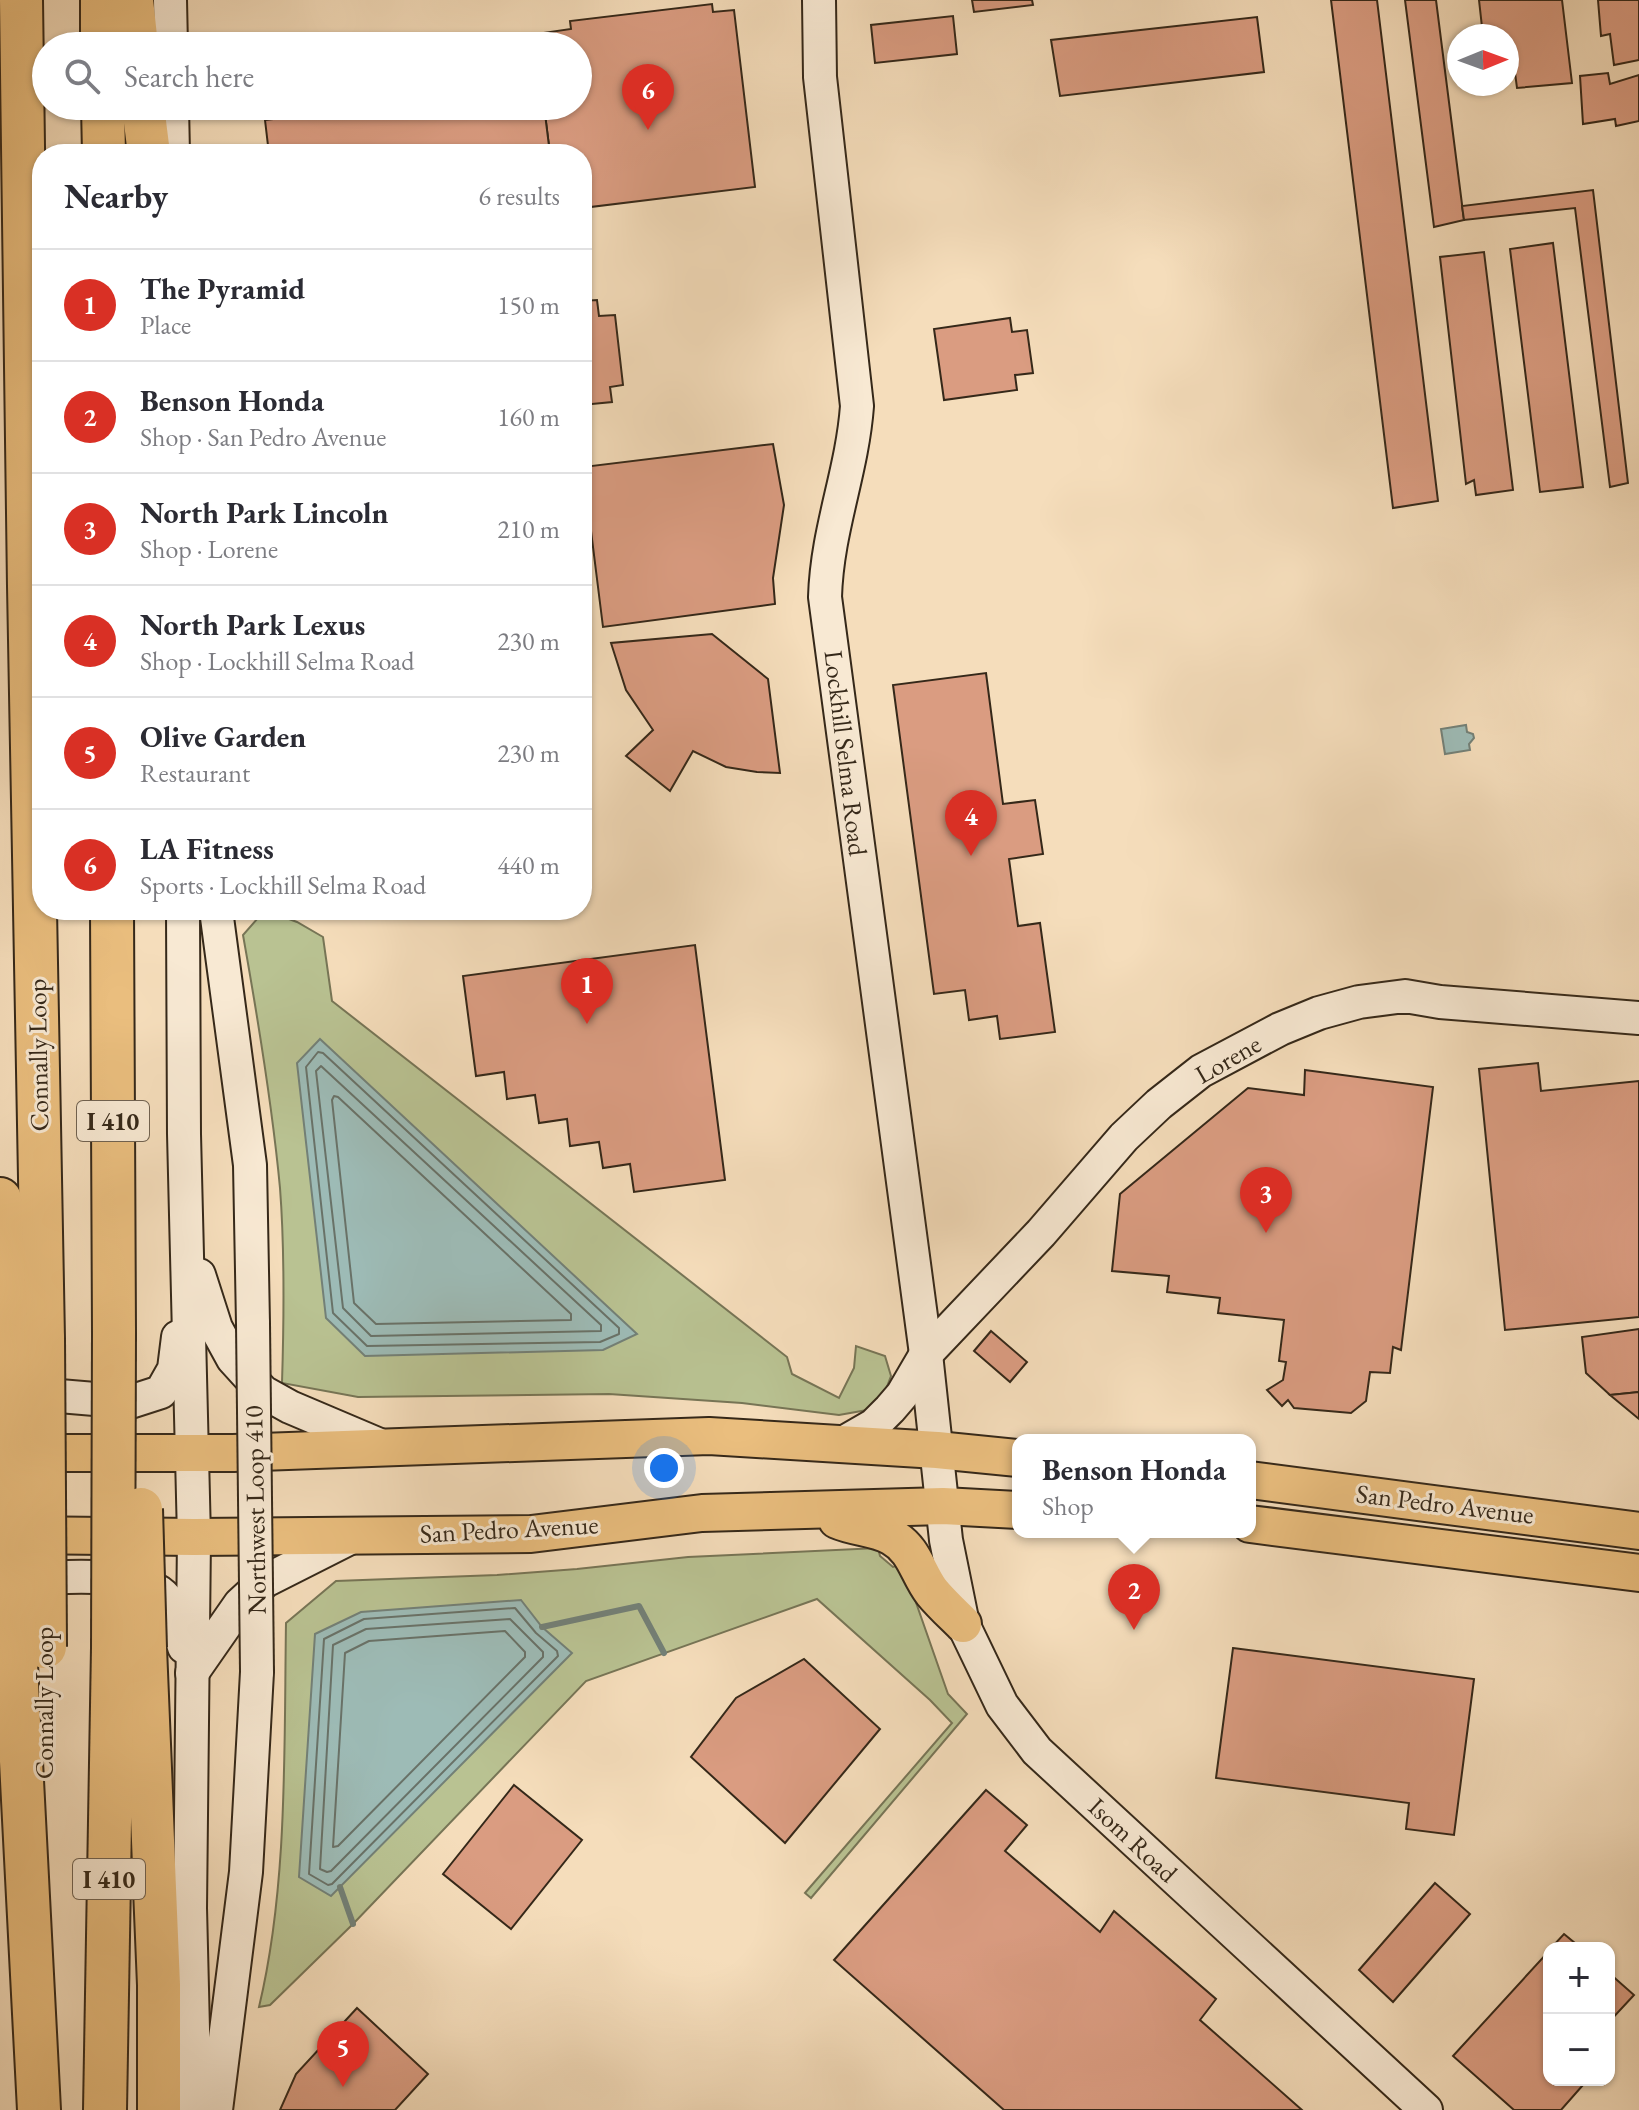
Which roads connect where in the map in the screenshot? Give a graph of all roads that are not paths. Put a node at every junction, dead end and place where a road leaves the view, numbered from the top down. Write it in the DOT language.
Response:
graph roads {
  1 [pos="21,0"];
  2 [pos="102,0"];
  3 [pos="132,0"];
  4 [pos="170,0"];
  5 [pos="819,0"];
  6 [pos="102,32"];
  7 [pos="135,32"];
  8 [pos="171,32"];
  9 [pos="103,120"];
  10 [pos="145,120"];
  11 [pos="172,120"];
  12 [pos="104,144"];
  13 [pos="148,144"];
  14 [pos="173,144"];
  15 [pos="183,920"];
  16 [pos="217,920"];
  17 [pos="112,926"];
  18 [pos="1639,1018"];
  19 [pos="0,1199"];
  20 [pos="188,1242"];
  21 [pos="926,1354"];
  22 [pos="17,1355"];
  23 [pos="841,1444"];
  24 [pos="382,1446"];
  25 [pos="937,1450"];
  26 [pos="0,1453"];
  27 [pos="192,1453"];
  28 [pos="1012,1457"];
  29 [pos="1256,1481"];
  30 [pos="943,1506"];
  31 [pos="814,1510"];
  32 [pos="1012,1510"];
  33 [pos="1256,1525"];
  34 [pos="1639,1531"];
  35 [pos="0,1534"];
  36 [pos="356,1535"];
  37 [pos="194,1537"];
  38 [pos="1637,1561"];
  39 [pos="0,1594"];
  40 [pos="963,1624"];
  41 [pos="129,1648"];
  42 [pos="192,1673"];
  43 [pos="40,2110"];
  44 [pos="105,2110"];
  45 [pos="159,2110"];
  46 [pos="195,2110"];
  47 [pos="216,2110"];
  48 [pos="1426,2110"];
  1 -- 22 [label="highway, Connally Loop / I 410"];
  2 -- 6 [label="highway"];
  3 -- 7 [label="highway"];
  4 -- 8 [label="main road"];
  5 -- 21 [label="main road, Lockhill Selma Road"];
  9 -- 12 [label="highway"];
  10 -- 13 [label="highway"];
  11 -- 14 [label="main road"];
  15 -- 20 [label="main road"];
  16 -- 47 [label="main road, Northwest Loop 410, bridge"];
  17 -- 41 [label="highway, bridge"];
  18 -- 21 [label="main road, Lorene"];
  19 -- 22 [label="highway"];
  20 -- 22 [label="main road"];
  20 -- 24 [label="main road"];
  20 -- 27 [label="main road"];
  21 -- 23 [label="main road, Lorene"];
  21 -- 25 [label="main road, Lockhill Selma Road"];
  22 -- 43 [label="highway, bridge"];
  23 -- 24 [label="main road"];
  23 -- 25 [label="main road"];
  24 -- 27 [label="main road"];
  25 -- 28 [label="main road"];
  25 -- 30 [label="main road, Lockhill Selma Road"];
  26 -- 27 [label="main road"];
  27 -- 37 [label="main road"];
  29 -- 34 [label="main road, San Pedro Avenue"];
  30 -- 31 [label="main road, San Pedro Avenue"];
  30 -- 32 [label="main road, San Pedro Avenue"];
  30 -- 40 [label="main road, Isom Road"];
  31 -- 36 [label="main road, San Pedro Avenue"];
  31 -- 40 [label="main road"];
  33 -- 38 [label="main road, San Pedro Avenue"];
  35 -- 37 [label="main road, San Pedro Avenue"];
  36 -- 37 [label="main road, San Pedro Avenue"];
  36 -- 42 [label="main road"];
  37 -- 42 [label="main road"];
  39 -- 42 [label="main road"];
  40 -- 48 [label="main road, Isom Road"];
  41 -- 44 [label="highway, I 410"];
  41 -- 45 [label="highway"];
  42 -- 46 [label="main road"];
}
